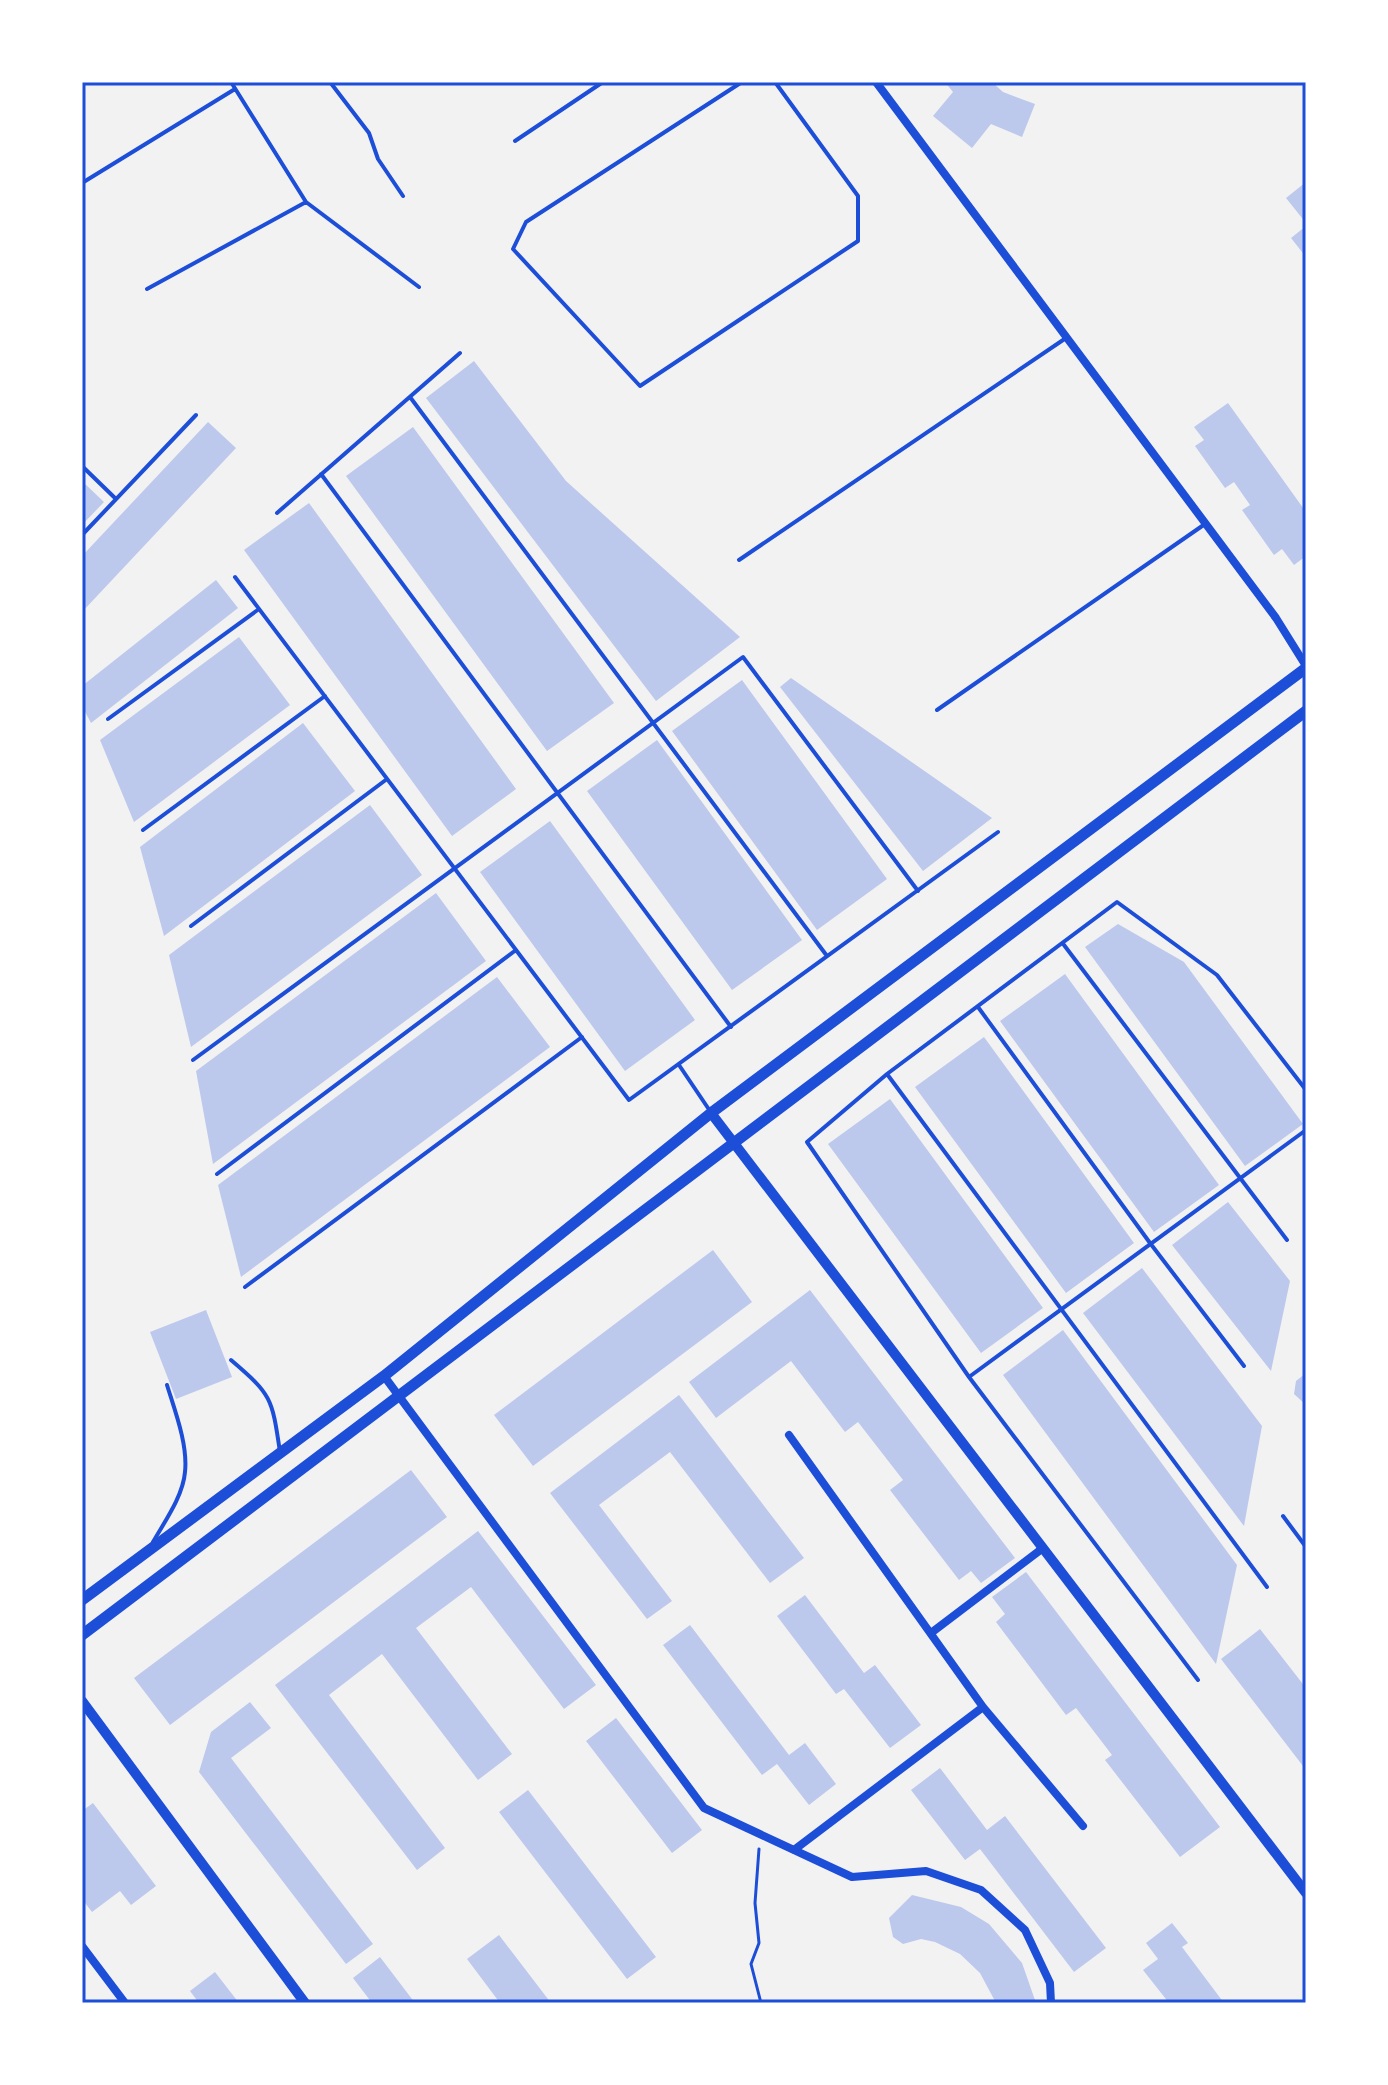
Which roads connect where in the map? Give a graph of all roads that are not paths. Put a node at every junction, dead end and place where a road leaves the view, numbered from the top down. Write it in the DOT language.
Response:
graph roads {
  1 [pos="231,82"];
  2 [pos="330,82"];
  3 [pos="603,82"];
  4 [pos="742,82"];
  5 [pos="775,82"];
  6 [pos="876,82"];
  7 [pos="235,89"];
  8 [pos="515,141"];
  9 [pos="82,183"];
  10 [pos="403,196"];
  11 [pos="306,202"];
  12 [pos="419,287"];
  13 [pos="147,289"];
  14 [pos="1066,338"];
  15 [pos="460,353"];
  16 [pos="410,397"];
  17 [pos="196,415"];
  18 [pos="82,466"];
  19 [pos="321,474"];
  20 [pos="116,499"];
  21 [pos="277,513"];
  22 [pos="1205,524"];
  23 [pos="82,535"];
  24 [pos="739,560"];
  25 [pos="235,577"];
  26 [pos="259,609"];
  27 [pos="1306,667"];
  28 [pos="325,696"];
  29 [pos="937,710"];
  30 [pos="1306,711"];
  31 [pos="108,719"];
  32 [pos="653,723"];
  33 [pos="387,779"];
  34 [pos="558,794"];
  35 [pos="143,830"];
  36 [pos="998,832"];
  37 [pos="455,869"];
  38 [pos="918,891"];
  39 [pos="191,926"];
  40 [pos="1064,945"];
  41 [pos="516,950"];
  42 [pos="827,957"];
  43 [pos="978,1007"];
  44 [pos="731,1027"];
  45 [pos="582,1037"];
  46 [pos="193,1060"];
  47 [pos="679,1064"];
  48 [pos="887,1074"];
  49 [pos="1306,1090"];
  50 [pos="711,1113"];
  51 [pos="1306,1130"];
  52 [pos="733,1142"];
  53 [pos="217,1174"];
  54 [pos="1240,1177"];
  55 [pos="1287,1240"];
  56 [pos="1150,1243"];
  57 [pos="245,1287"];
  58 [pos="1062,1308"];
  59 [pos="231,1360"];
  60 [pos="1244,1366"];
  61 [pos="384,1376"];
  62 [pos="969,1377"];
  63 [pos="167,1385"];
  64 [pos="398,1395"];
  65 [pos="789,1435"];
  66 [pos="280,1453"];
  67 [pos="1283,1516"];
  68 [pos="1306,1547"];
  69 [pos="1043,1548"];
  70 [pos="148,1551"];
  71 [pos="1267,1587"];
  72 [pos="82,1600"];
  73 [pos="931,1633"];
  74 [pos="82,1635"];
  75 [pos="1198,1680"];
  76 [pos="82,1701"];
  77 [pos="983,1707"];
  78 [pos="1083,1826"];
  79 [pos="794,1850"];
  80 [pos="1305,1890"];
  81 [pos="82,1946"];
  82 [pos="125,2003"];
  83 [pos="305,2003"];
  84 [pos="1051,2003"];
  1 -- 7 [label="lane"];
  2 -- 10 [label="lane"];
  3 -- 8 [label="lane"];
  4 -- 5 [label="lane"];
  6 -- 14 [label="street"];
  7 -- 9 [label="lane"];
  7 -- 11 [label="lane"];
  11 -- 12 [label="lane"];
  11 -- 13 [label="lane"];
  14 -- 22 [label="street"];
  14 -- 24 [label="lane"];
  15 -- 16 [label="lane"];
  16 -- 19 [label="lane"];
  16 -- 32 [label="lane"];
  17 -- 20 [label="lane"];
  18 -- 20 [label="lane"];
  19 -- 21 [label="lane"];
  19 -- 34 [label="lane"];
  20 -- 23 [label="lane"];
  22 -- 27 [label="street"];
  22 -- 29 [label="lane"];
  25 -- 26 [label="lane"];
  26 -- 28 [label="lane"];
  26 -- 31 [label="lane"];
  27 -- 50 [label="main road"];
  28 -- 33 [label="lane"];
  28 -- 35 [label="lane"];
  30 -- 52 [label="main road"];
  32 -- 34 [label="lane"];
  32 -- 38 [label="lane"];
  32 -- 42 [label="lane"];
  33 -- 37 [label="lane"];
  33 -- 39 [label="lane"];
  34 -- 37 [label="lane"];
  34 -- 44 [label="lane"];
  36 -- 38 [label="lane"];
  37 -- 41 [label="lane"];
  37 -- 46 [label="lane"];
  38 -- 42 [label="lane"];
  40 -- 43 [label="lane"];
  40 -- 49 [label="lane"];
  40 -- 54 [label="lane"];
  41 -- 45 [label="lane"];
  41 -- 53 [label="lane"];
  42 -- 44 [label="lane"];
  43 -- 48 [label="lane"];
  43 -- 56 [label="lane"];
  44 -- 47 [label="lane"];
  45 -- 47 [label="lane"];
  45 -- 57 [label="lane"];
  47 -- 50 [label="lane"];
  48 -- 58 [label="lane"];
  48 -- 62 [label="lane"];
  50 -- 52 [label="street"];
  50 -- 61 [label="main road"];
  51 -- 54 [label="lane"];
  52 -- 64 [label="main road"];
  52 -- 69 [label="street"];
  54 -- 55 [label="lane"];
  54 -- 56 [label="lane"];
  56 -- 58 [label="lane"];
  56 -- 60 [label="lane"];
  58 -- 62 [label="lane"];
  58 -- 71 [label="lane"];
  59 -- 66 [label="lane"];
  61 -- 64 [label="street"];
  61 -- 66 [label="main road"];
  62 -- 75 [label="lane"];
  63 -- 70 [label="lane"];
  64 -- 74 [label="main road"];
  64 -- 79 [label="street"];
  65 -- 73 [label="street"];
  66 -- 70 [label="main road"];
  67 -- 68 [label="lane"];
  69 -- 73 [label="street"];
  69 -- 80 [label="street"];
  70 -- 72 [label="main road"];
  73 -- 77 [label="street"];
  76 -- 83 [label="street"];
  77 -- 78 [label="street"];
  77 -- 79 [label="street"];
  79 -- 84 [label="street"];
  81 -- 82 [label="street"];
}
